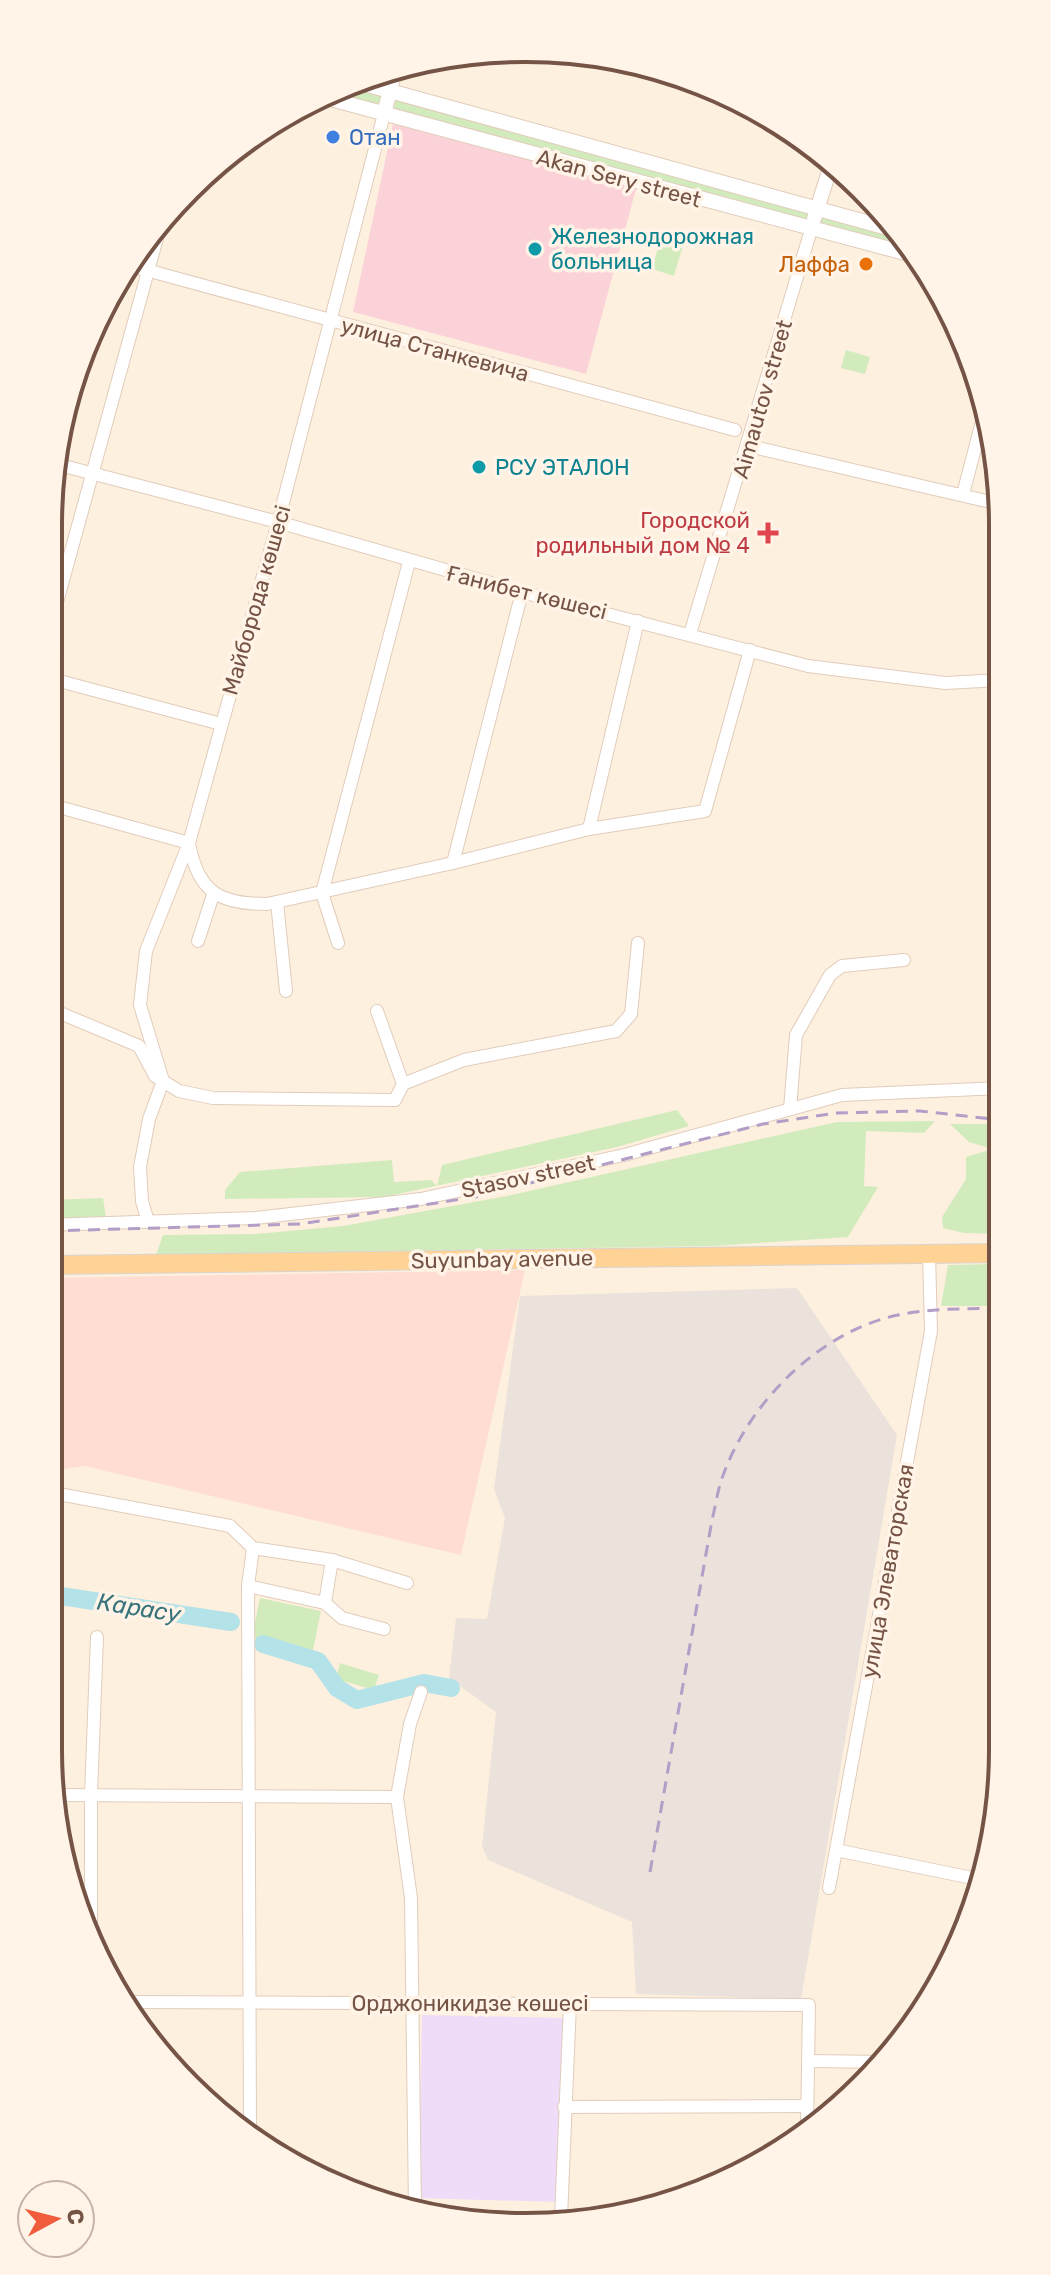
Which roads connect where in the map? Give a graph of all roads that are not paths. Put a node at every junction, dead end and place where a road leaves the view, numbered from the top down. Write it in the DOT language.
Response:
graph roads {
  1 [pos="392,82"];
  2 [pos="376,87"];
  3 [pos="390,91"];
  4 [pos="339,101"];
  5 [pos="384,114"];
  6 [pos="828,175"];
  7 [pos="817,210"];
  8 [pos="879,226"];
  9 [pos="811,230"];
  10 [pos="899,252"];
  11 [pos="142,268"];
  12 [pos="332,320"];
  13 [pos="735,430"];
  14 [pos="979,432"];
  15 [pos="749,446"];
  16 [pos="66,467"];
  17 [pos="95,474"];
  18 [pos="963,494"];
  19 [pos="988,501"];
  20 [pos="278,522"];
  21 [pos="409,562"];
  22 [pos="62,587"];
  23 [pos="522,592"];
  24 [pos="638,621"];
  25 [pos="690,634"];
  26 [pos="750,650"];
  27 [pos="989,681"];
  28 [pos="62,682"];
  29 [pos="221,724"];
  30 [pos="62,808"];
  31 [pos="589,829"];
  32 [pos="189,843"];
  33 [pos="453,863"];
  34 [pos="322,893"];
  35 [pos="213,895"];
  36 [pos="277,902"];
  37 [pos="198,941"];
  38 [pos="338,943"];
  39 [pos="638,943"];
  40 [pos="904,960"];
  41 [pos="286,991"];
  42 [pos="377,1011"];
  43 [pos="62,1014"];
  44 [pos="163,1081"];
  45 [pos="403,1084"];
  46 [pos="989,1089"];
  47 [pos="790,1109"];
  48 [pos="148,1222"];
  49 [pos="62,1225"];
  50 [pos="989,1246"];
  51 [pos="929,1253"];
  52 [pos="956,1253"];
  53 [pos="989,1253"];
  54 [pos="62,1265"];
  55 [pos="62,1495"];
  56 [pos="253,1548"];
  57 [pos="332,1560"];
  58 [pos="407,1583"];
  59 [pos="248,1586"];
  60 [pos="325,1603"];
  61 [pos="384,1629"];
  62 [pos="97,1637"];
  63 [pos="421,1692"];
  64 [pos="64,1795"];
  65 [pos="91,1795"];
  66 [pos="250,1796"];
  67 [pos="397,1797"];
  68 [pos="836,1850"];
  69 [pos="970,1878"];
  70 [pos="829,1888"];
  71 [pos="91,1910"];
  72 [pos="248,2001"];
  73 [pos="137,2002"];
  74 [pos="412,2004"];
  75 [pos="570,2004"];
  76 [pos="809,2061"];
  77 [pos="868,2062"];
  78 [pos="807,2106"];
  79 [pos="564,2107"];
  80 [pos="807,2118"];
  81 [pos="250,2122"];
  82 [pos="415,2199"];
  83 [pos="561,2211"];
  1 -- 3 [label="street"];
  2 -- 3 [label="street, Akan Sery street"];
  3 -- 5 [label="street"];
  3 -- 7 [label="street, Akan Sery street"];
  4 -- 5 [label="street, Akan Sery street"];
  5 -- 9 [label="street, Akan Sery street"];
  5 -- 12 [label="street, Майборода көшесі"];
  6 -- 7 [label="street, Aimautov street"];
  7 -- 8 [label="street, Akan Sery street"];
  7 -- 9 [label="street, Aimautov street"];
  9 -- 10 [label="street, Akan Sery street"];
  9 -- 15 [label="street, Aimautov street"];
  11 -- 12 [label="street, улица Станкевича"];
  11 -- 17 [label="street"];
  12 -- 13 [label="street, улица Станкевича"];
  12 -- 20 [label="street, Майборода көшесі"];
  14 -- 18 [label="street"];
  15 -- 18 [label="street"];
  15 -- 25 [label="street, Aimautov street"];
  16 -- 17 [label="street, Ғанибет көшесі"];
  17 -- 20 [label="street, Ғанибет көшесі"];
  17 -- 22 [label="street"];
  18 -- 19 [label="street"];
  20 -- 21 [label="street, Ғанибет көшесі"];
  20 -- 29 [label="street, Майборода көшесі"];
  21 -- 23 [label="street, Ғанибет көшесі"];
  21 -- 34 [label="street"];
  23 -- 24 [label="street, Ғанибет көшесі"];
  23 -- 33 [label="street"];
  24 -- 25 [label="street, Ғанибет көшесі"];
  24 -- 31 [label="street"];
  25 -- 26 [label="street, Ғанибет көшесі"];
  26 -- 27 [label="street, Ғанибет көшесі"];
  26 -- 31 [label="street"];
  28 -- 29 [label="street"];
  29 -- 32 [label="street, Майборода көшесі"];
  30 -- 32 [label="street"];
  31 -- 33 [label="street"];
  32 -- 35 [label="street"];
  32 -- 44 [label="street, Майборода көшесі"];
  33 -- 34 [label="street"];
  34 -- 36 [label="street"];
  34 -- 38 [label="street"];
  35 -- 36 [label="street"];
  35 -- 37 [label="street"];
  36 -- 41 [label="street"];
  39 -- 45 [label="street"];
  40 -- 47 [label="street"];
  42 -- 45 [label="street"];
  43 -- 44 [label="street"];
  44 -- 45 [label="street"];
  44 -- 48 [label="street"];
  46 -- 47 [label="street, Stasov street"];
  47 -- 48 [label="street, Stasov street"];
  48 -- 49 [label="street, Stasov street"];
  50 -- 52 [label="main road, Suyunbay avenue"];
  51 -- 52 [label="main road, Suyunbay avenue"];
  51 -- 54 [label="main road, Suyunbay avenue"];
  51 -- 68 [label="street, улица Элеваторская"];
  52 -- 53 [label="main road, Suyunbay avenue"];
  55 -- 56 [label="street"];
  56 -- 57 [label="street"];
  56 -- 59 [label="street"];
  57 -- 58 [label="street"];
  57 -- 60 [label="street"];
  59 -- 60 [label="street"];
  59 -- 66 [label="street"];
  60 -- 61 [label="street"];
  62 -- 65 [label="street"];
  63 -- 67 [label="street"];
  64 -- 65 [label="street"];
  65 -- 66 [label="street"];
  65 -- 71 [label="street"];
  66 -- 67 [label="street"];
  66 -- 72 [label="street"];
  67 -- 74 [label="street"];
  68 -- 69 [label="street"];
  68 -- 70 [label="street, улица Элеваторская"];
  72 -- 73 [label="street, Орджоникидзе көшесі"];
  72 -- 74 [label="street, Орджоникидзе көшесі"];
  72 -- 81 [label="street"];
  74 -- 75 [label="street, Орджоникидзе көшесі"];
  74 -- 82 [label="street"];
  75 -- 76 [label="street, Орджоникидзе көшесі"];
  75 -- 79 [label="street"];
  76 -- 77 [label="street"];
  76 -- 78 [label="street"];
  78 -- 79 [label="street"];
  78 -- 80 [label="street"];
  79 -- 83 [label="street"];
}
